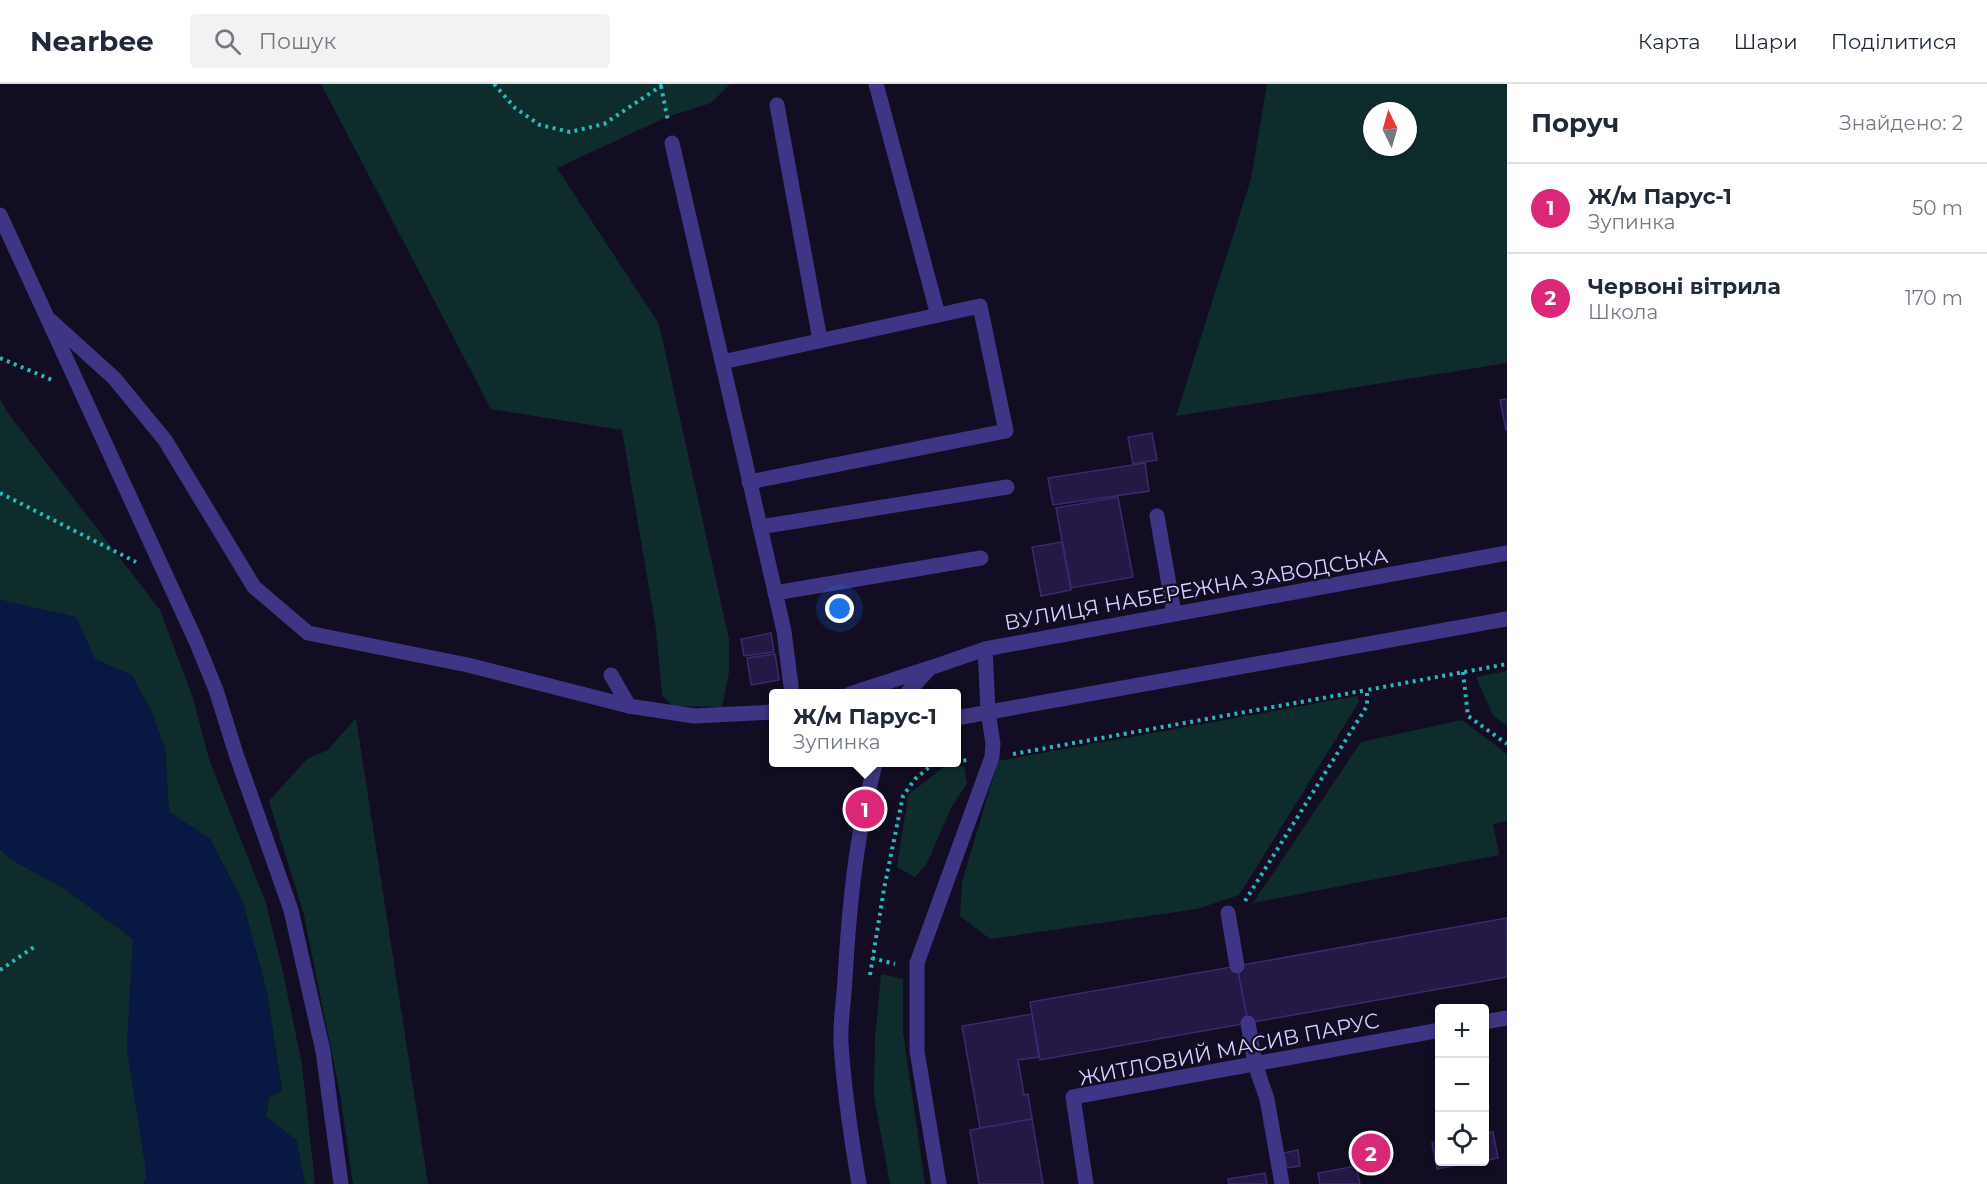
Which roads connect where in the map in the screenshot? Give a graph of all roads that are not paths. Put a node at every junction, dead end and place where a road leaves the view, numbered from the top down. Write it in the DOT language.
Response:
graph roads {
  1 [pos="876,84"];
  2 [pos="777,105"];
  3 [pos="672,143"];
  4 [pos="0,215"];
  5 [pos="938,315"];
  6 [pos="47,317"];
  7 [pos="820,340"];
  8 [pos="722,362"];
  9 [pos="749,482"];
  10 [pos="1007,487"];
  11 [pos="1157,516"];
  12 [pos="760,527"];
  13 [pos="1507,553"];
  14 [pos="981,558"];
  15 [pos="775,593"];
  16 [pos="1174,613"];
  17 [pos="1507,618"];
  18 [pos="985,649"];
  19 [pos="930,668"];
  20 [pos="611,675"];
  21 [pos="791,689"];
  22 [pos="863,689"];
  23 [pos="910,689"];
  24 [pos="629,706"];
  25 [pos="988,711"];
  26 [pos="769,712"];
  27 [pos="961,716"];
  28 [pos="875,767"];
  29 [pos="1228,913"];
  30 [pos="1237,966"];
  31 [pos="1507,1018"];
  32 [pos="1489,1021"];
  33 [pos="1248,1023"];
  34 [pos="1435,1031"];
  35 [pos="1255,1064"];
  36 [pos="340,1184"];
  37 [pos="859,1184"];
  38 [pos="939,1184"];
  39 [pos="1086,1184"];
  40 [pos="1282,1184"];
  1 -- 5 [label="street"];
  2 -- 7 [label="street"];
  3 -- 8 [label="street"];
  4 -- 6 [label="street"];
  5 -- 7 [label="street"];
  5 -- 9 [label="street"];
  6 -- 24 [label="street"];
  6 -- 36 [label="street"];
  7 -- 8 [label="street"];
  8 -- 9 [label="street"];
  9 -- 12 [label="street"];
  10 -- 12 [label="street"];
  11 -- 16 [label="street"];
  12 -- 15 [label="street"];
  13 -- 16 [label="street, ВУЛИЦЯ НАБЕРЕЖНА ЗАВОДСЬКА"];
  14 -- 15 [label="street"];
  15 -- 21 [label="street"];
  16 -- 18 [label="street, ВУЛИЦЯ НАБЕРЕЖНА ЗАВОДСЬКА"];
  17 -- 25 [label="street"];
  18 -- 19 [label="street, ВУЛИЦЯ НАБЕРЕЖНА ЗАВОДСЬКА"];
  18 -- 25 [label="street"];
  19 -- 22 [label="street"];
  19 -- 23 [label="street, ВУЛИЦЯ НАБЕРЕЖНА ЗАВОДСЬКА"];
  20 -- 24 [label="street"];
  24 -- 26 [label="street"];
  25 -- 27 [label="street"];
  25 -- 38 [label="street"];
  28 -- 37 [label="street"];
  29 -- 30 [label="street"];
  31 -- 32 [label="street"];
  33 -- 35 [label="street"];
  34 -- 35 [label="street, ЖИТЛОВИЙ МАСИВ ПАРУС"];
  35 -- 39 [label="street, ЖИТЛОВИЙ МАСИВ ПАРУС"];
  35 -- 40 [label="street"];
}
